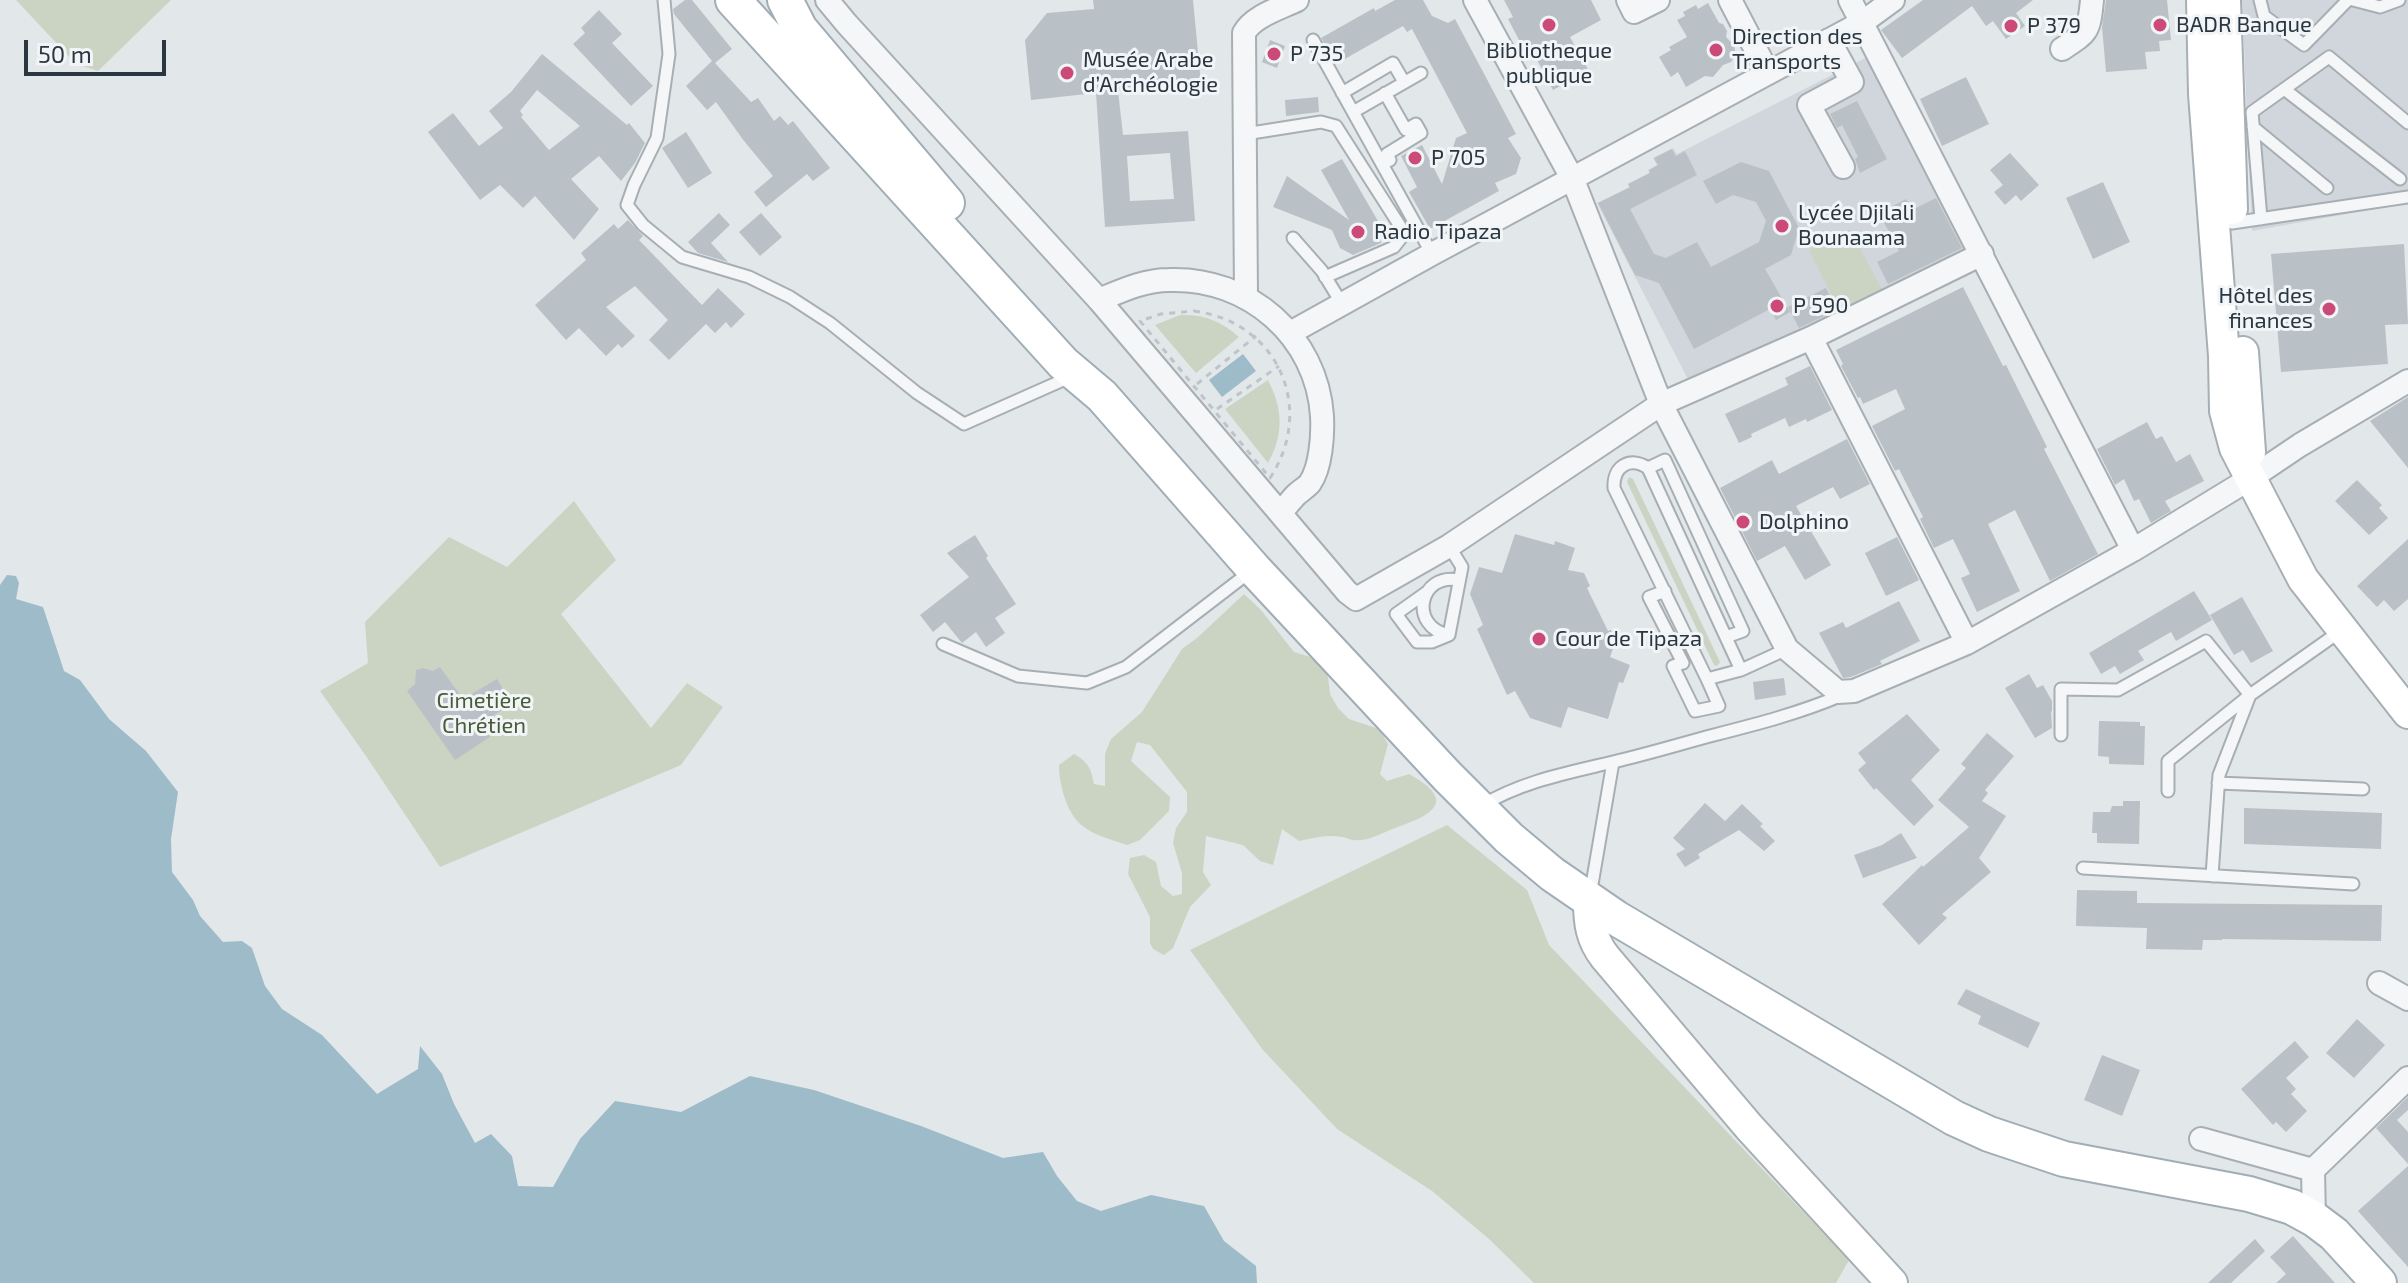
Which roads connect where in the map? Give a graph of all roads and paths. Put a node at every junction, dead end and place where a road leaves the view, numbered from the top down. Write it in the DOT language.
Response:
graph roads {
  1 [pos="664,0"];
  2 [pos="733,0"];
  3 [pos="785,0"];
  4 [pos="827,0"];
  5 [pos="1297,0"];
  6 [pos="1475,0"];
  7 [pos="1628,0"];
  8 [pos="1658,0"];
  9 [pos="1730,0"];
  10 [pos="1850,0"];
  11 [pos="1893,0"];
  12 [pos="2092,0"];
  13 [pos="2202,0"];
  14 [pos="2225,0"];
  15 [pos="2260,0"];
  16 [pos="2350,0"];
  17 [pos="2399,0"];
  18 [pos="1863,22"];
  19 [pos="1313,40"];
  20 [pos="1829,40"];
  21 [pos="2062,49"];
  22 [pos="1421,73"];
  23 [pos="1768,73"];
  24 [pos="1404,82"];
  25 [pos="2284,89"];
  26 [pos="1342,93"];
  27 [pos="1385,93"];
  28 [pos="1353,112"];
  29 [pos="2408,123"];
  30 [pos="2253,127"];
  31 [pos="1245,134"];
  32 [pos="1382,164"];
  33 [pos="1843,167"];
  34 [pos="2400,179"];
  35 [pos="1573,180"];
  36 [pos="2327,188"];
  37 [pos="2408,197"];
  38 [pos="2246,221"];
  39 [pos="1293,238"];
  40 [pos="1432,254"];
  41 [pos="1982,254"];
  42 [pos="1325,277"];
  43 [pos="1246,297"];
  44 [pos="1099,300"];
  45 [pos="1342,304"];
  46 [pos="1285,328"];
  47 [pos="1255,337"];
  48 [pos="1811,338"];
  49 [pos="1278,367"];
  50 [pos="1074,375"];
  51 [pos="2408,381"];
  52 [pos="1188,392"];
  53 [pos="1102,396"];
  54 [pos="1661,404"];
  55 [pos="1207,415"];
  56 [pos="1648,468"];
  57 [pos="2251,478"];
  58 [pos="1280,513"];
  59 [pos="1449,546"];
  60 [pos="2133,550"];
  61 [pos="1254,569"];
  62 [pos="1459,580"];
  63 [pos="1665,591"];
  64 [pos="1427,592"];
  65 [pos="2342,630"];
  66 [pos="1449,635"];
  67 [pos="1726,637"];
  68 [pos="1967,643"];
  69 [pos="943,644"];
  70 [pos="1787,649"];
  71 [pos="1741,670"];
  72 [pos="1707,679"];
  73 [pos="1846,693"];
  74 [pos="2250,695"];
  75 [pos="2408,713"];
  76 [pos="2061,735"];
  77 [pos="1613,762"];
  78 [pos="2218,783"];
  79 [pos="2363,789"];
  80 [pos="2168,791"];
  81 [pos="1477,808"];
  82 [pos="2083,868"];
  83 [pos="2212,876"];
  84 [pos="2353,884"];
  85 [pos="1589,901"];
  86 [pos="2379,983"];
  87 [pos="2408,999"];
  88 [pos="2408,1078"];
  89 [pos="2201,1139"];
  90 [pos="2313,1170"];
  91 [pos="2314,1219"];
  92 [pos="1892,1283"];
  93 [pos="2379,1283"];
  1 -- 50 [label="lane"];
  2 -- 50 [label="main road"];
  3 -- 53 [label="main road"];
  4 -- 44 [label="street"];
  5 -- 31 [label="street"];
  6 -- 35 [label="street"];
  7 -- 8 [label="street"];
  9 -- 23 [label="street"];
  10 -- 18 [label="street"];
  11 -- 18 [label="street"];
  12 -- 21 [label="street"];
  13 -- 57 [label="main road"];
  14 -- 38 [label="main road"];
  15 -- 16 [label="lane"];
  16 -- 17 [label="lane"];
  18 -- 20 [label="street"];
  18 -- 41 [label="street"];
  19 -- 26 [label="lane"];
  20 -- 23 [label="street"];
  20 -- 33 [label="street"];
  22 -- 24 [label="lane"];
  23 -- 35 [label="street"];
  24 -- 26 [label="lane"];
  24 -- 27 [label="lane"];
  25 -- 29 [label="lane"];
  25 -- 30 [label="lane"];
  25 -- 34 [label="lane"];
  26 -- 28 [label="lane"];
  27 -- 28 [label="lane"];
  27 -- 32 [label="lane"];
  28 -- 32 [label="lane"];
  30 -- 36 [label="lane"];
  30 -- 38 [label="lane"];
  31 -- 42 [label="lane"];
  31 -- 43 [label="street"];
  32 -- 40 [label="lane"];
  35 -- 40 [label="street"];
  35 -- 54 [label="street"];
  37 -- 38 [label="lane"];
  38 -- 57 [label="main road"];
  39 -- 42 [label="lane"];
  40 -- 45 [label="street"];
  41 -- 48 [label="street"];
  41 -- 60 [label="street"];
  42 -- 45 [label="lane"];
  43 -- 44 [label="street"];
  43 -- 46 [label="street"];
  44 -- 52 [label="street"];
  45 -- 46 [label="street"];
  46 -- 47 [label="path"];
  46 -- 58 [label="street"];
  47 -- 49 [label="path"];
  47 -- 52 [label="path"];
  47 -- 52 [label="path"];
  48 -- 54 [label="street"];
  48 -- 68 [label="street"];
  49 -- 55 [label="path"];
  49 -- 55 [label="path"];
  50 -- 53 [label="main road"];
  51 -- 57 [label="street"];
  52 -- 55 [label="street"];
  52 -- 55 [label="path"];
  53 -- 61 [label="main road"];
  54 -- 59 [label="street"];
  54 -- 70 [label="street"];
  55 -- 58 [label="street"];
  56 -- 63 [label="lane"];
  56 -- 67 [label="lane"];
  56 -- 67 [label="lane"];
  57 -- 60 [label="street"];
  57 -- 65 [label="main road"];
  58 -- 59 [label="street"];
  59 -- 62 [label="lane"];
  60 -- 68 [label="street"];
  61 -- 69 [label="lane"];
  61 -- 81 [label="main road"];
  62 -- 64 [label="lane"];
  62 -- 66 [label="lane"];
  63 -- 72 [label="lane"];
  63 -- 72 [label="lane"];
  64 -- 66 [label="lane"];
  64 -- 66 [label="lane"];
  65 -- 74 [label="lane"];
  65 -- 75 [label="main road"];
  67 -- 71 [label="lane"];
  68 -- 73 [label="street"];
  70 -- 71 [label="lane"];
  70 -- 73 [label="street"];
  71 -- 72 [label="lane"];
  73 -- 77 [label="lane"];
  74 -- 76 [label="lane"];
  74 -- 78 [label="lane"];
  74 -- 80 [label="lane"];
  77 -- 81 [label="lane"];
  77 -- 85 [label="lane"];
  78 -- 79 [label="lane"];
  78 -- 83 [label="lane"];
  81 -- 85 [label="main road"];
  82 -- 83 [label="lane"];
  83 -- 84 [label="lane"];
  85 -- 91 [label="main road"];
  85 -- 92 [label="main road"];
  86 -- 87 [label="street"];
  88 -- 90 [label="street"];
  89 -- 90 [label="street"];
  90 -- 91 [label="street"];
  91 -- 93 [label="main road"];
}
